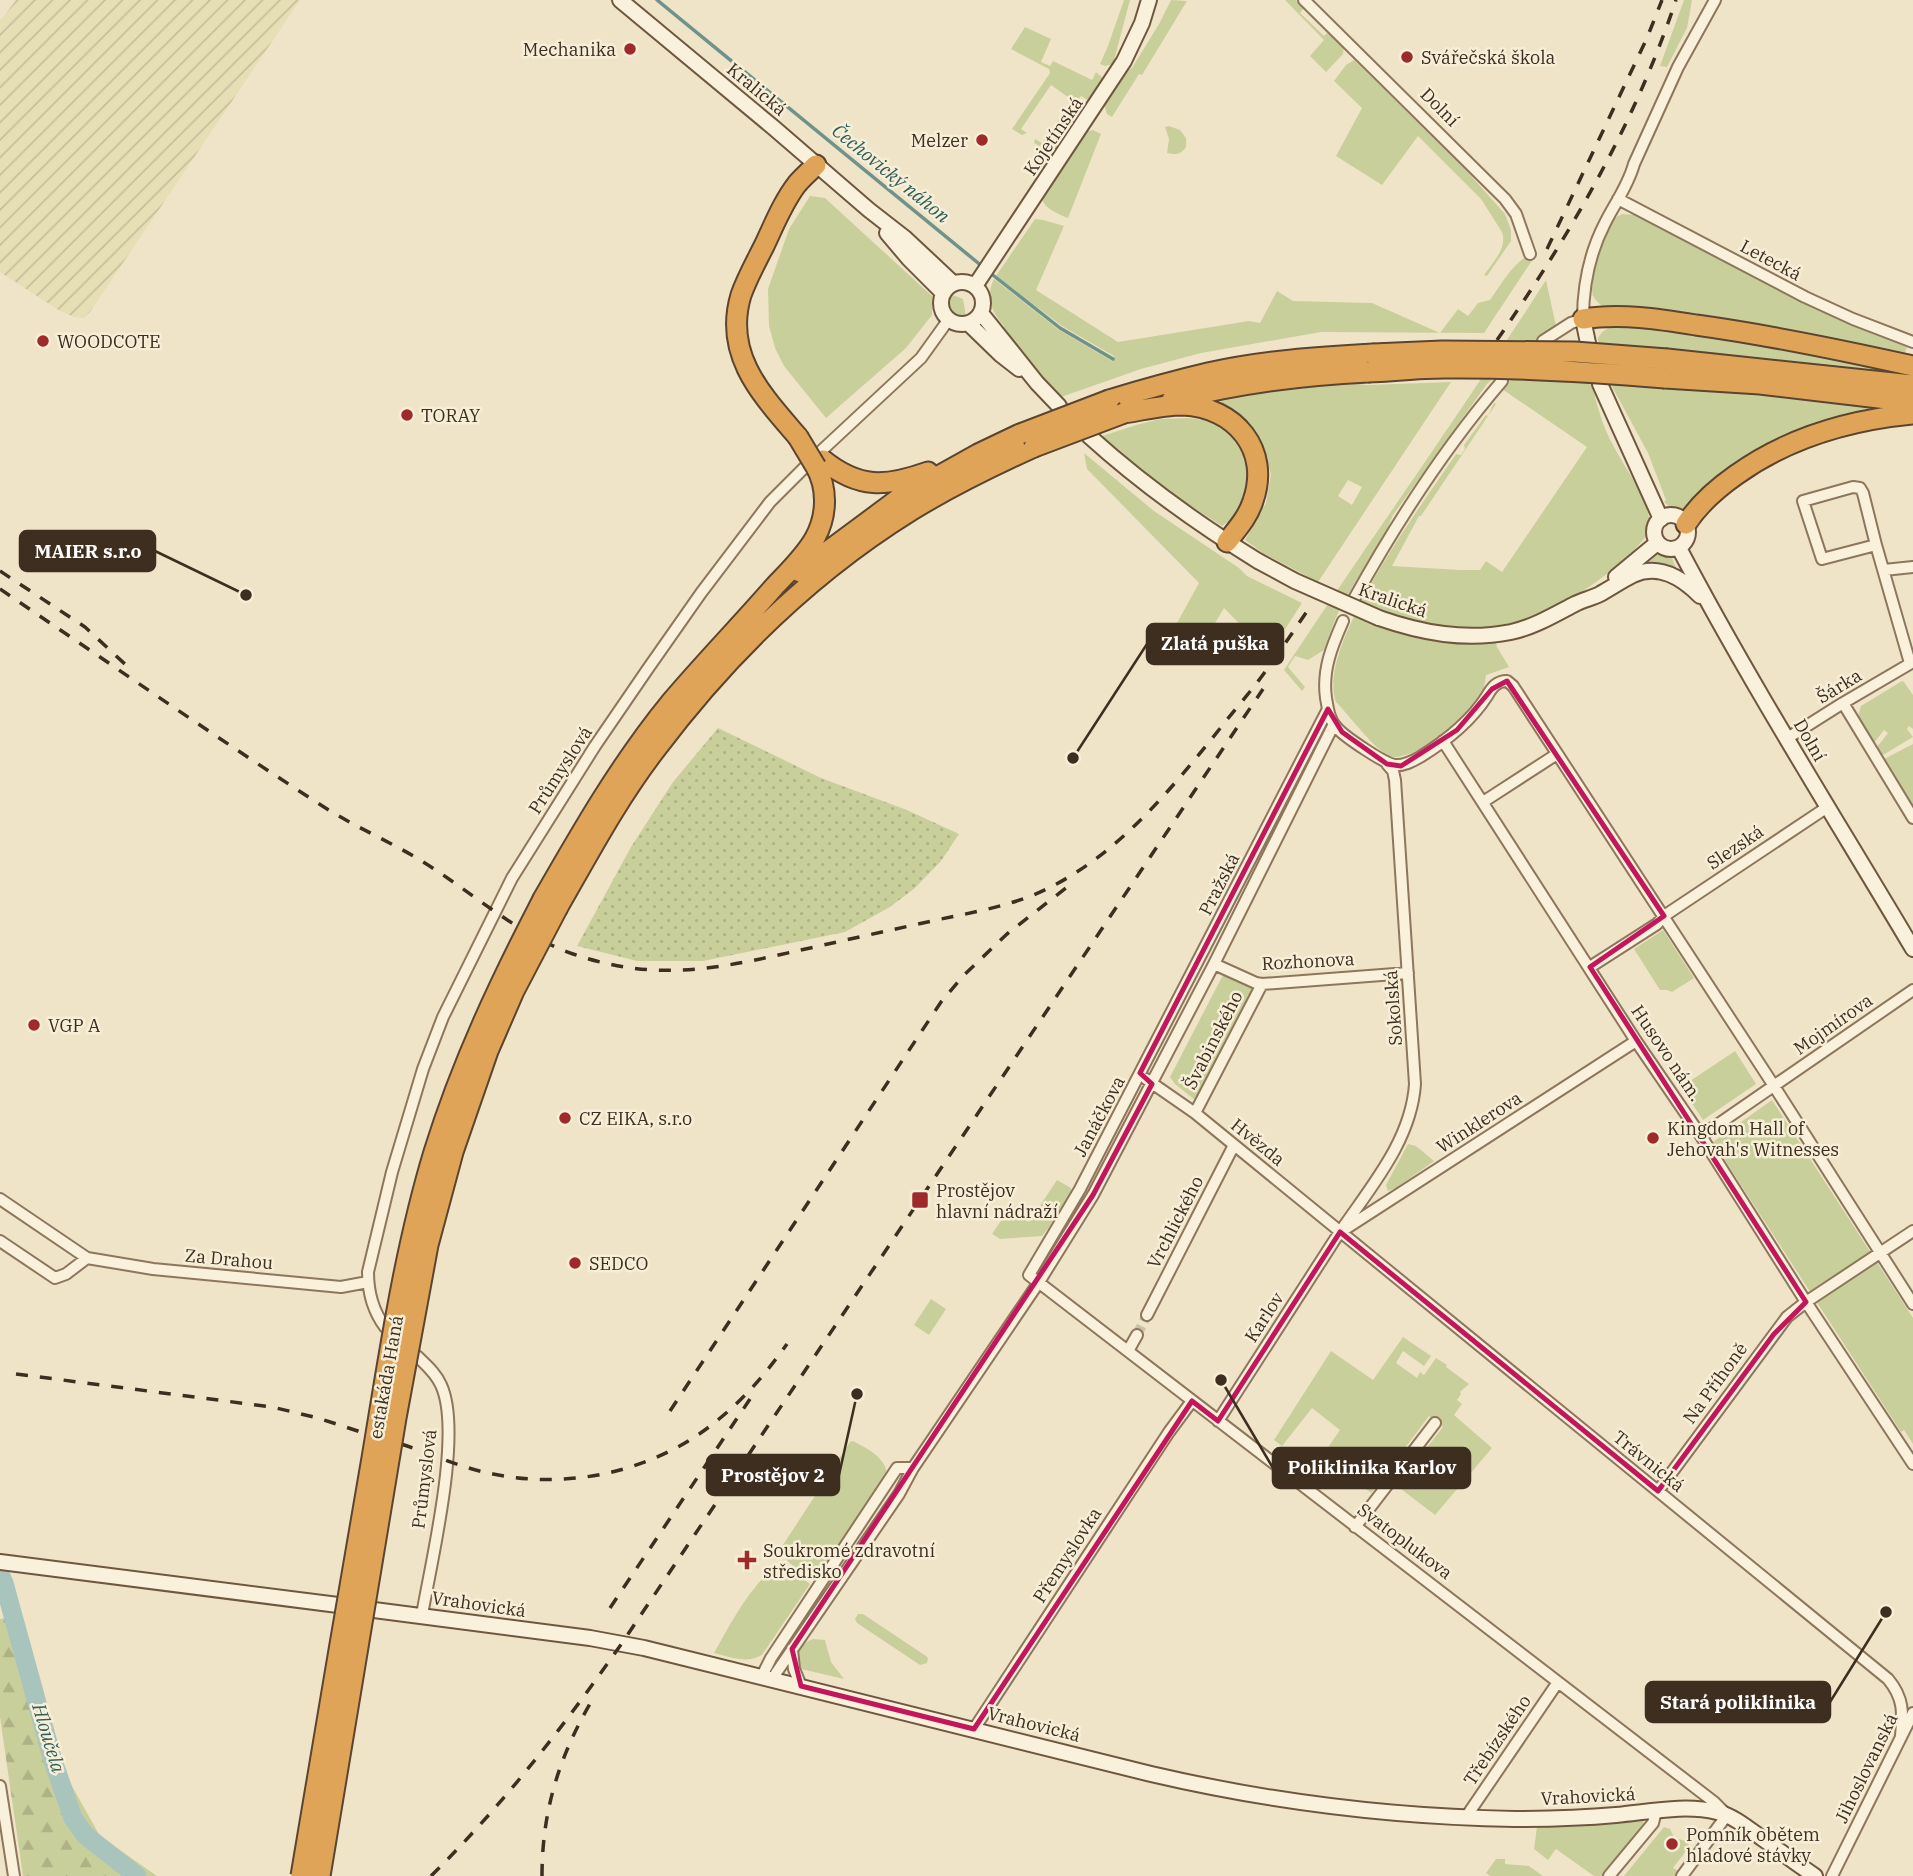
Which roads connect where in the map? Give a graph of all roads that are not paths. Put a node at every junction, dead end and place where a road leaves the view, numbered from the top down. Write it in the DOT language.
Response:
graph roads {
  1 [pos="620,0"];
  2 [pos="1149,0"];
  3 [pos="1304,0"];
  4 [pos="1715,0"];
  5 [pos="816,164"];
  6 [pos="1618,199"];
  7 [pos="1530,254"];
  8 [pos="977,284"];
  9 [pos="948,288"];
  10 [pos="981,313"];
  11 [pos="949,319"];
  12 [pos="1583,319"];
  13 [pos="968,323"];
  14 [pos="1543,341"];
  15 [pos="1913,342"];
  16 [pos="1588,343"];
  17 [pos="1913,366"];
  18 [pos="1666,368"];
  19 [pos="1502,381"];
  20 [pos="1037,383"];
  21 [pos="1601,384"];
  22 [pos="1913,385"];
  23 [pos="1913,402"];
  24 [pos="1059,406"];
  25 [pos="1116,406"];
  26 [pos="1913,414"];
  27 [pos="1089,436"];
  28 [pos="1027,440"];
  29 [pos="978,454"];
  30 [pos="819,463"];
  31 [pos="1661,519"];
  32 [pos="1686,524"];
  33 [pos="1227,542"];
  34 [pos="1657,542"];
  35 [pos="1876,545"];
  36 [pos="1679,548"];
  37 [pos="1913,566"];
  38 [pos="1884,570"];
  39 [pos="1354,599"];
  40 [pos="1577,603"];
  41 [pos="1710,607"];
  42 [pos="747,619"];
  43 [pos="1343,621"];
  44 [pos="1912,662"];
  45 [pos="1843,703"];
  46 [pos="1328,709"];
  47 [pos="1334,724"];
  48 [pos="1786,739"];
  49 [pos="1443,741"];
  50 [pos="1557,754"];
  51 [pos="1387,764"];
  52 [pos="1483,802"];
  53 [pos="1826,808"];
  54 [pos="1913,818"];
  55 [pos="551,903"];
  56 [pos="1664,916"];
  57 [pos="1913,949"];
  58 [pos="1214,964"];
  59 [pos="1590,967"];
  60 [pos="1408,973"];
  61 [pos="1262,984"];
  62 [pos="1913,990"];
  63 [pos="1636,1041"];
  64 [pos="1140,1073"];
  65 [pos="1152,1084"];
  66 [pos="1774,1086"];
  67 [pos="1195,1113"];
  68 [pos="1134,1117"];
  69 [pos="1701,1136"];
  70 [pos="1234,1145"];
  71 [pos="1080,1189"];
  72 [pos="1093,1195"];
  73 [pos="0,1199"];
  74 [pos="1913,1231"];
  75 [pos="1340,1232"];
  76 [pos="0,1241"];
  77 [pos="1881,1253"];
  78 [pos="87,1258"];
  79 [pos="368,1282"];
  80 [pos="1039,1282"];
  81 [pos="1806,1302"];
  82 [pos="1913,1304"];
  83 [pos="1147,1315"];
  84 [pos="385,1326"];
  85 [pos="1137,1335"];
  86 [pos="1128,1351"];
  87 [pos="417,1356"];
  88 [pos="1192,1401"];
  89 [pos="1218,1421"];
  90 [pos="1435,1423"];
  91 [pos="1913,1464"];
  92 [pos="913,1468"];
  93 [pos="1658,1490"];
  94 [pos="1354,1527"];
  95 [pos="0,1562"];
  96 [pos="338,1605"];
  97 [pos="374,1610"];
  98 [pos="422,1615"];
  99 [pos="792,1649"];
  100 [pos="767,1677"];
  101 [pos="1558,1682"];
  102 [pos="800,1686"];
  103 [pos="1913,1713"];
  104 [pos="974,1729"];
  105 [pos="1901,1736"];
  106 [pos="1682,1778"];
  107 [pos="0,1786"];
  108 [pos="1692,1808"];
  109 [pos="1656,1811"];
  110 [pos="1727,1815"];
  111 [pos="1466,1817"];
  112 [pos="14,1876"];
  113 [pos="300,1876"];
  114 [pos="320,1876"];
  115 [pos="1609,1876"];
  116 [pos="1682,1876"];
  117 [pos="1815,1876"];
  118 [pos="1832,1876"];
  1 -- 5 [label="main road, Kralická"];
  2 -- 8 [label="main road, Kojetínská"];
  3 -- 7 [label="street, Dolní"];
  4 -- 6 [label="street"];
  5 -- 9 [label="main road, Kralická"];
  5 -- 30 [label="highway, bridge"];
  6 -- 12 [label="street"];
  6 -- 15 [label="street, Letecká"];
  8 -- 9 [label="main road"];
  8 -- 10 [label="main road"];
  9 -- 11 [label="main road"];
  10 -- 13 [label="main road"];
  10 -- 20 [label="main road"];
  11 -- 13 [label="main road"];
  11 -- 79 [label="street, Průmyslová"];
  12 -- 14 [label="street"];
  12 -- 16 [label="main road"];
  12 -- 17 [label="highway"];
  13 -- 20 [label="main road"];
  18 -- 22 [label="highway"];
  18 -- 23 [label="highway"];
  18 -- 25 [label="highway, bridge"];
  19 -- 39 [label="street"];
  20 -- 24 [label="main road"];
  21 -- 31 [label="main road"];
  25 -- 28 [label="highway, bridge"];
  25 -- 33 [label="highway"];
  26 -- 32 [label="highway"];
  27 -- 33 [label="main road, Kralická"];
  28 -- 29 [label="highway"];
  28 -- 55 [label="highway"];
  29 -- 30 [label="highway"];
  29 -- 42 [label="highway"];
  30 -- 42 [label="highway"];
  31 -- 32 [label="main road"];
  31 -- 34 [label="main road"];
  32 -- 36 [label="main road"];
  33 -- 40 [label="main road, Kralická, bridge"];
  34 -- 36 [label="main road"];
  34 -- 40 [label="main road"];
  35 -- 35 [label="street, Šárka"];
  35 -- 38 [label="street, Šárka"];
  36 -- 41 [label="main road, Dolní"];
  37 -- 38 [label="street"];
  38 -- 44 [label="street, Šárka"];
  40 -- 41 [label="main road, Kralická"];
  41 -- 48 [label="main road, Dolní"];
  42 -- 55 [label="highway"];
  43 -- 46 [label="street"];
  44 -- 45 [label="street, Šárka"];
  45 -- 48 [label="street, Šárka"];
  45 -- 54 [label="street"];
  46 -- 47 [label="street"];
  46 -- 64 [label="street, Pražská"];
  47 -- 51 [label="street"];
  47 -- 58 [label="street, Pražská"];
  48 -- 53 [label="main road, Dolní"];
  49 -- 50 [label="street"];
  49 -- 51 [label="street"];
  49 -- 52 [label="street, Husovo nám."];
  50 -- 52 [label="street"];
  50 -- 56 [label="street"];
  51 -- 60 [label="street, Sokolská"];
  52 -- 59 [label="street, Husovo nám."];
  53 -- 56 [label="street, Slezská"];
  53 -- 57 [label="main road, Dolní"];
  55 -- 113 [label="highway, estakáda Haná, bridge"];
  55 -- 114 [label="highway, estakáda Haná, bridge"];
  56 -- 59 [label="street, Slezská"];
  56 -- 66 [label="street"];
  58 -- 61 [label="street, Rozhonova"];
  58 -- 65 [label="street, Janáčkova"];
  59 -- 63 [label="street, Husovo nám."];
  60 -- 61 [label="street, Rozhonova"];
  60 -- 75 [label="street, Sokolská"];
  61 -- 67 [label="street, Švabinského"];
  62 -- 66 [label="street, Mojmírova"];
  63 -- 69 [label="street, Husovo nám."];
  63 -- 75 [label="street, Winklerova"];
  64 -- 65 [label="street, Hvězda"];
  64 -- 68 [label="street, Janáčkova"];
  64 -- 71 [label="street, Janáčkova"];
  65 -- 67 [label="street, Hvězda"];
  65 -- 68 [label="street, Janáčkova"];
  66 -- 69 [label="street, Mojmírova"];
  66 -- 77 [label="street"];
  67 -- 70 [label="street, Hvězda"];
  68 -- 72 [label="street, Janáčkova"];
  69 -- 81 [label="street, Husovo nám."];
  70 -- 75 [label="street, Hvězda"];
  70 -- 83 [label="street, Vrchlického"];
  71 -- 72 [label="street"];
  71 -- 80 [label="street, Janáčkova"];
  72 -- 80 [label="street, Janáčkova"];
  73 -- 78 [label="street, Za Drahou"];
  74 -- 77 [label="street, Na Příhoně"];
  75 -- 89 [label="street, Karlov"];
  75 -- 93 [label="street, Trávnická"];
  76 -- 78 [label="street"];
  77 -- 81 [label="street, Na Příhoně"];
  77 -- 82 [label="street"];
  78 -- 79 [label="street, Za Drahou"];
  79 -- 84 [label="street, Průmyslová"];
  80 -- 86 [label="street, Svatoplukova"];
  80 -- 92 [label="street, Janáčkova"];
  81 -- 91 [label="street, Husovo nám."];
  81 -- 93 [label="street, Na Příhoně"];
  85 -- 86 [label="street"];
  86 -- 88 [label="street, Svatoplukova"];
  87 -- 98 [label="street, Průmyslová"];
  88 -- 89 [label="street, Svatoplukova"];
  88 -- 104 [label="street, Přemyslovka"];
  89 -- 94 [label="street, Svatoplukova"];
  90 -- 94 [label="street"];
  92 -- 99 [label="street, Janáčkova"];
  92 -- 100 [label="street"];
  93 -- 105 [label="street, Trávnická"];
  94 -- 101 [label="street, Svatoplukova"];
  95 -- 96 [label="main road"];
  97 -- 98 [label="main road, Vrahovická"];
  98 -- 100 [label="main road, Vrahovická"];
  99 -- 100 [label="street, Janáčkova"];
  99 -- 102 [label="street"];
  100 -- 102 [label="main road, Vrahovická"];
  101 -- 106 [label="street, Svatoplukova"];
  101 -- 111 [label="street, Třebízského"];
  102 -- 104 [label="main road, Vrahovická"];
  103 -- 105 [label="street, Jihoslovanská"];
  104 -- 111 [label="main road, Vrahovická"];
  105 -- 118 [label="street, Jihoslovanská"];
  106 -- 108 [label="street"];
  106 -- 110 [label="street, Svatoplukova"];
  107 -- 112 [label="street"];
  108 -- 109 [label="main road, Vrahovická"];
  108 -- 110 [label="main road, Svatoplukova"];
  109 -- 111 [label="main road, Vrahovická"];
  109 -- 115 [label="street"];
  110 -- 116 [label="street"];
  110 -- 117 [label="main road, Svatoplukova"];
}
